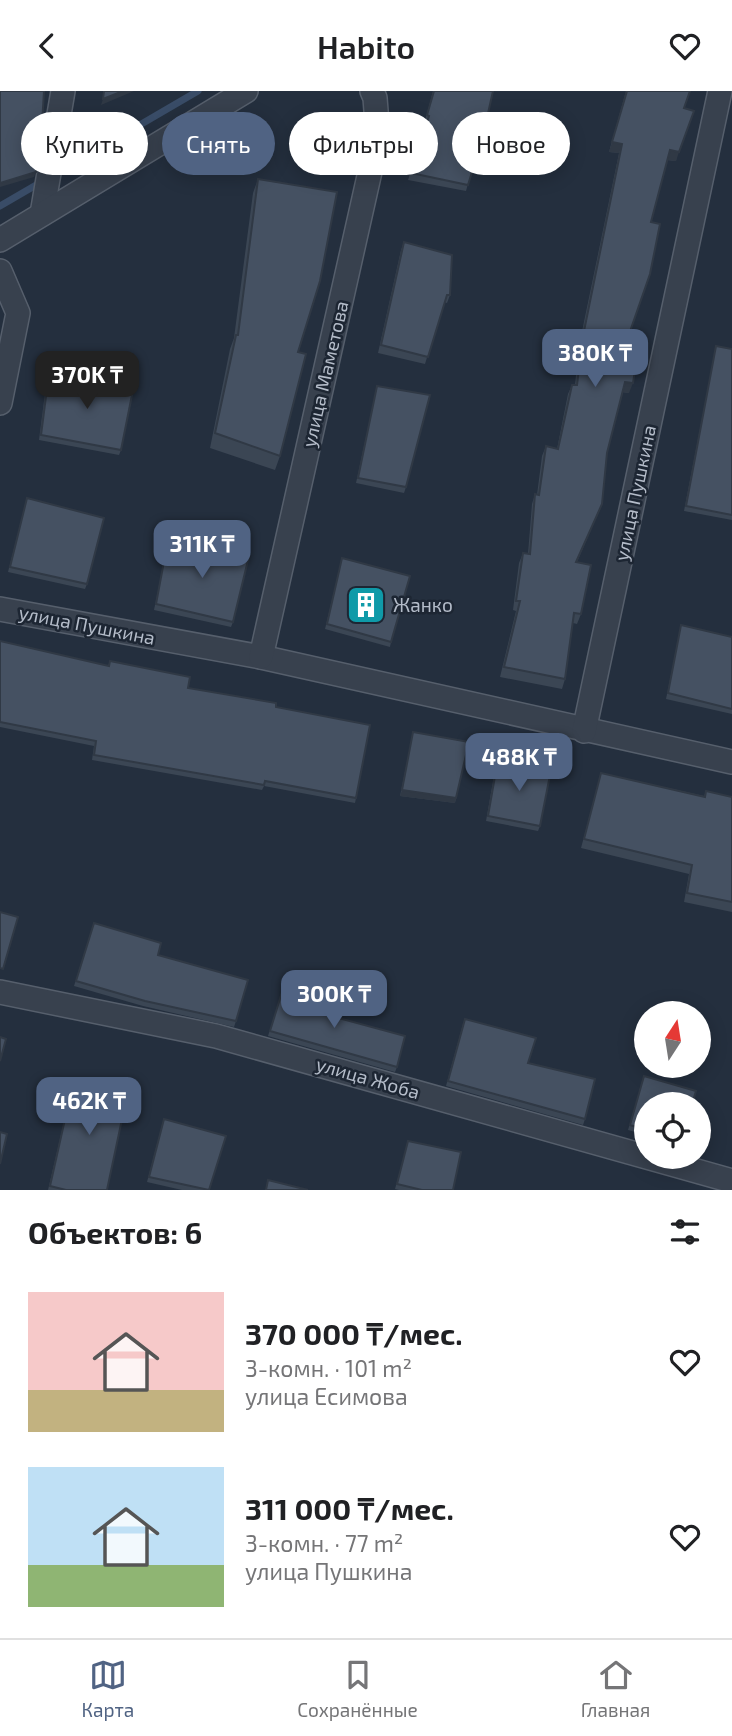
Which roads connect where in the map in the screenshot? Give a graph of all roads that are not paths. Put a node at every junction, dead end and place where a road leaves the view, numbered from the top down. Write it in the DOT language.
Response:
graph roads {
  1 [pos="63,91"];
  2 [pos="246,91"];
  3 [pos="372,91"];
  4 [pos="720,91"];
  5 [pos="42,214"];
  6 [pos="0,240"];
  7 [pos="0,271"];
  8 [pos="0,403"];
  9 [pos="0,609"];
  10 [pos="261,657"];
  11 [pos="584,731"];
  12 [pos="732,762"];
  13 [pos="0,992"];
  14 [pos="732,1181"];
  1 -- 5 [label="street"];
  2 -- 5 [label="street"];
  3 -- 10 [label="street, улица Маметова"];
  4 -- 11 [label="street, улица Пушкина"];
  5 -- 6 [label="street"];
  7 -- 8 [label="street"];
  9 -- 10 [label="street, улица Пушкина"];
  10 -- 11 [label="street, улица Пушкина"];
  11 -- 12 [label="street, улица Пушкина"];
  13 -- 14 [label="street, улица Жоба"];
}
